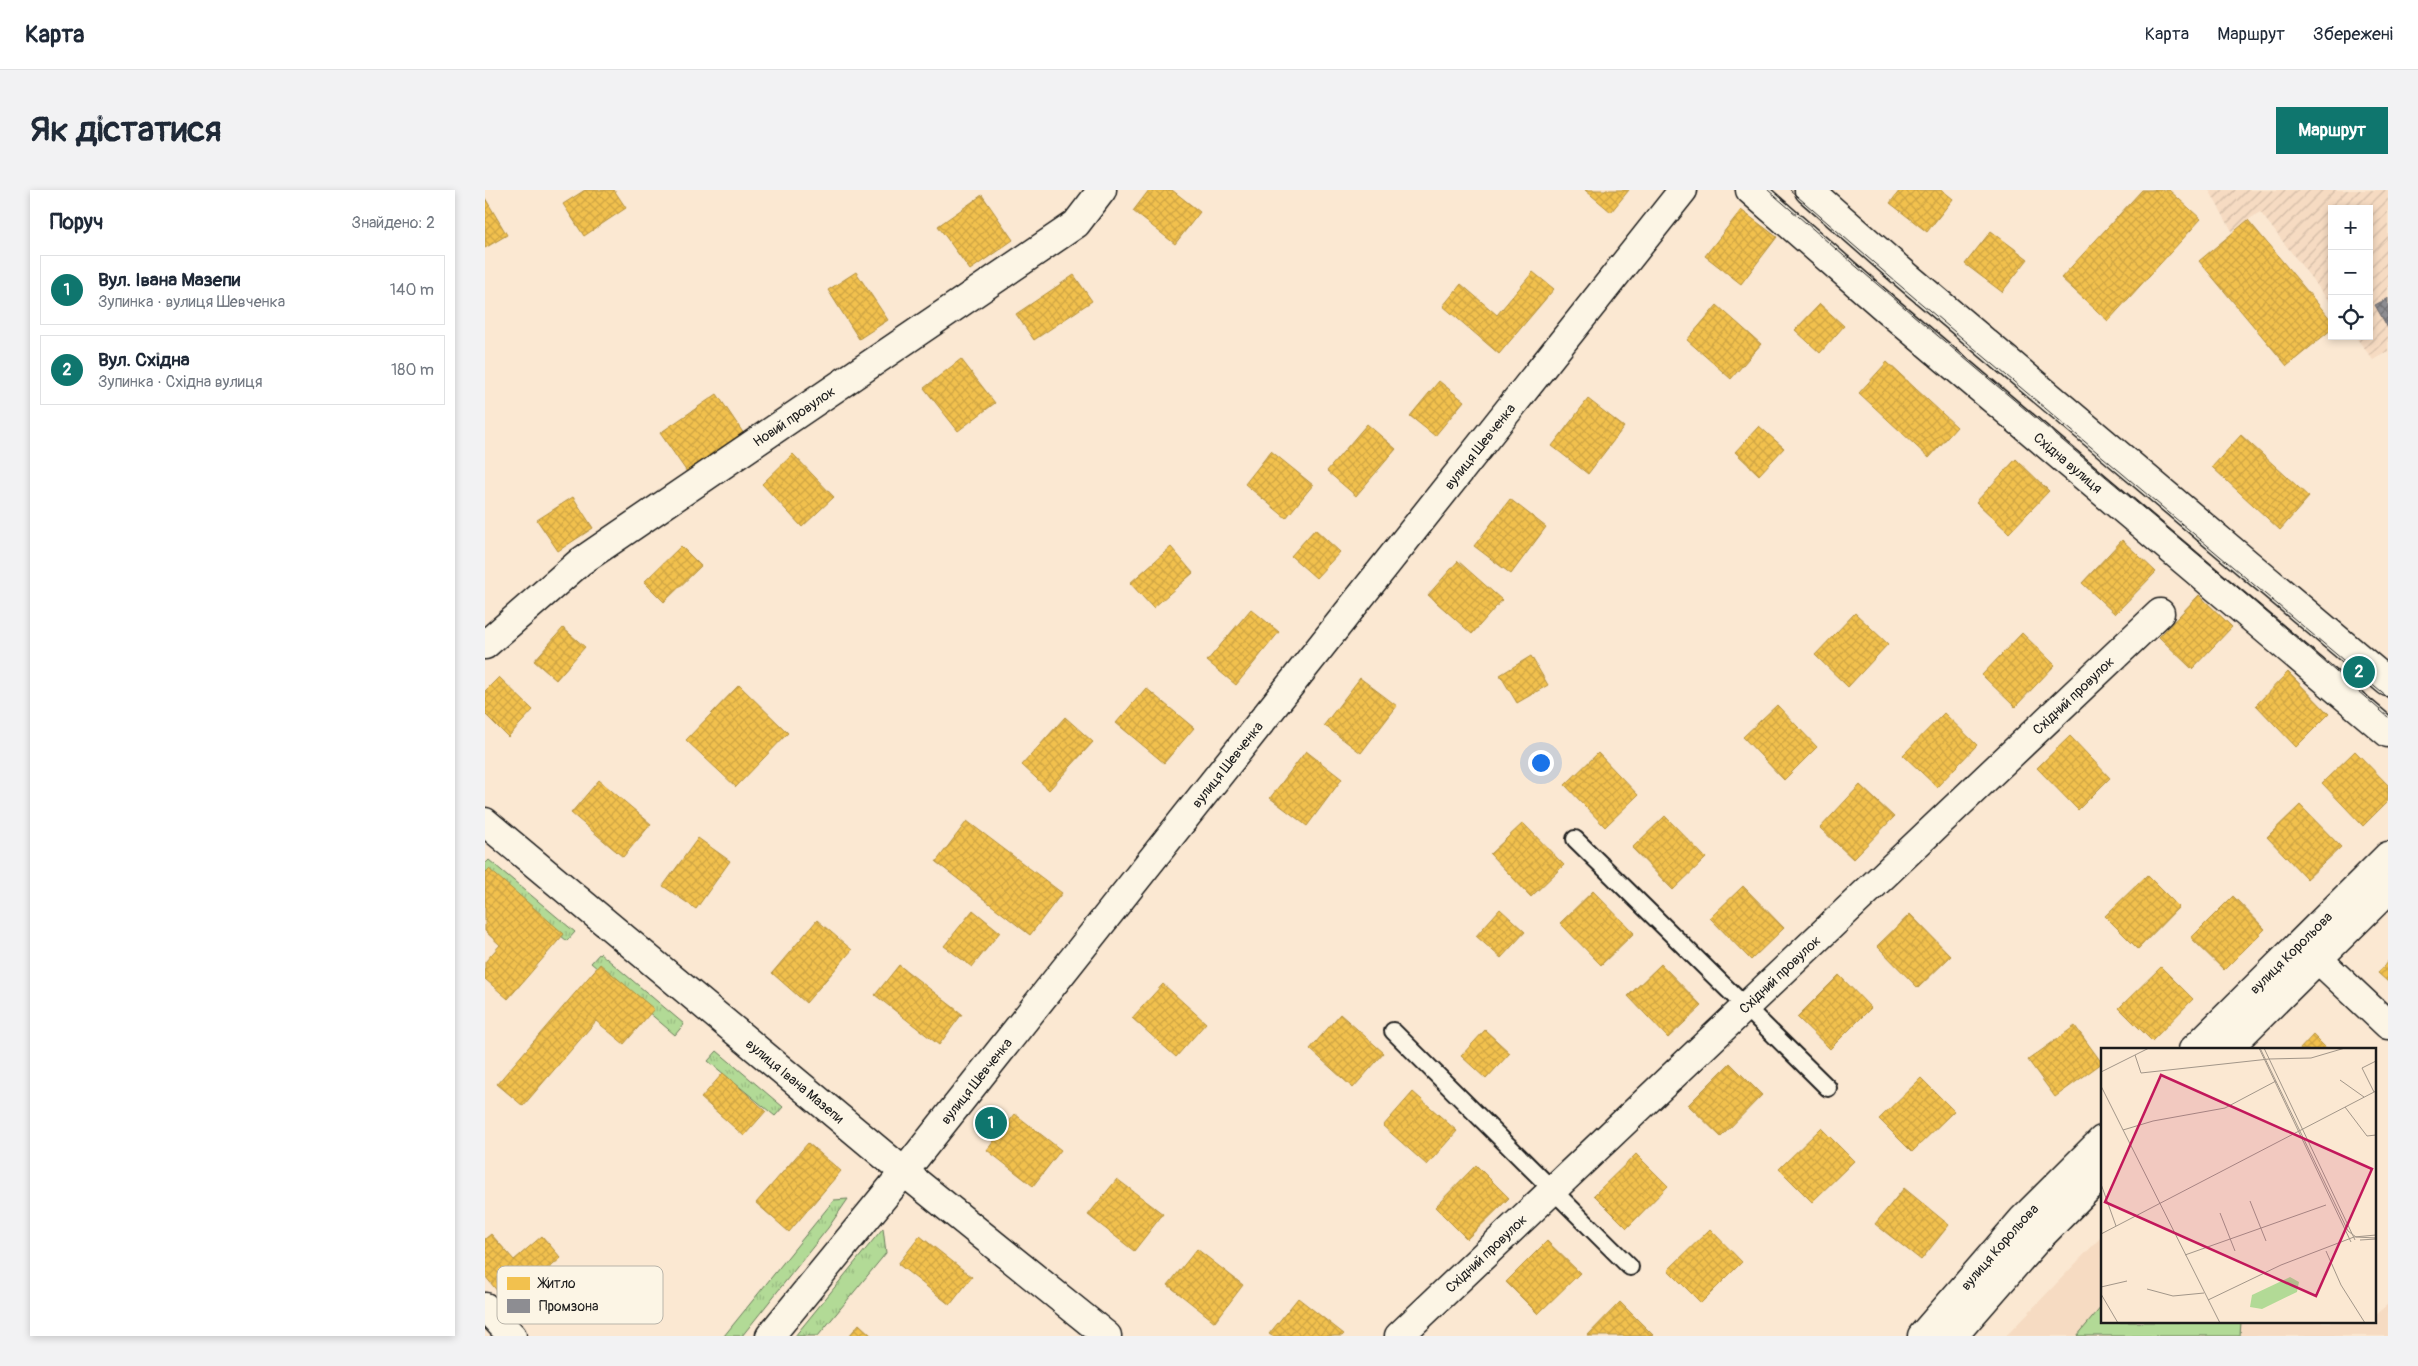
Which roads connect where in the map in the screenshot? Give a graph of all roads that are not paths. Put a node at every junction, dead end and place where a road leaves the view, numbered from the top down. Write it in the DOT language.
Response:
graph roads {
  1 [pos="1102,190"];
  2 [pos="1683,190"];
  3 [pos="1750,190"];
  4 [pos="1809,190"];
  5 [pos="2160,614"];
  6 [pos="485,645"];
  7 [pos="2388,682"];
  8 [pos="2388,733"];
  9 [pos="485,822"];
  10 [pos="1575,839"];
  11 [pos="2388,856"];
  12 [pos="2388,890"];
  13 [pos="2317,958"];
  14 [pos="1745,1006"];
  15 [pos="2388,1025"];
  16 [pos="1393,1031"];
  17 [pos="2195,1048"];
  18 [pos="2228,1048"];
  19 [pos="1828,1088"];
  20 [pos="2101,1141"];
  21 [pos="904,1172"];
  22 [pos="2101,1175"];
  23 [pos="1552,1190"];
  24 [pos="1630,1267"];
  25 [pos="485,1307"];
  26 [pos="497,1320"];
  27 [pos="501,1324"];
  28 [pos="512,1336"];
  29 [pos="770,1336"];
  30 [pos="1107,1336"];
  31 [pos="1399,1336"];
  32 [pos="1922,1336"];
  33 [pos="1953,1336"];
  1 -- 6 [label="street, Новий провулок"];
  2 -- 21 [label="street, вулиця Шевченка"];
  3 -- 8 [label="street, Східна вулиця"];
  4 -- 7 [label="street"];
  5 -- 14 [label="street, Східний провулок"];
  9 -- 21 [label="street, вулиця Івана Мазепи"];
  10 -- 14 [label="lane"];
  11 -- 17 [label="street, вулиця Корольова"];
  12 -- 13 [label="street, вулиця Корольова"];
  13 -- 15 [label="street"];
  13 -- 18 [label="street, вулиця Корольова"];
  14 -- 19 [label="lane"];
  14 -- 23 [label="street, Східний провулок"];
  16 -- 23 [label="lane"];
  20 -- 32 [label="street, вулиця Корольова"];
  21 -- 29 [label="street, вулиця Шевченка"];
  21 -- 30 [label="street, вулиця Івана Мазепи"];
  22 -- 33 [label="street, вулиця Корольова"];
  23 -- 24 [label="lane"];
  23 -- 31 [label="street, Східний провулок"];
  25 -- 26 [label="street"];
  27 -- 28 [label="street"];
}
